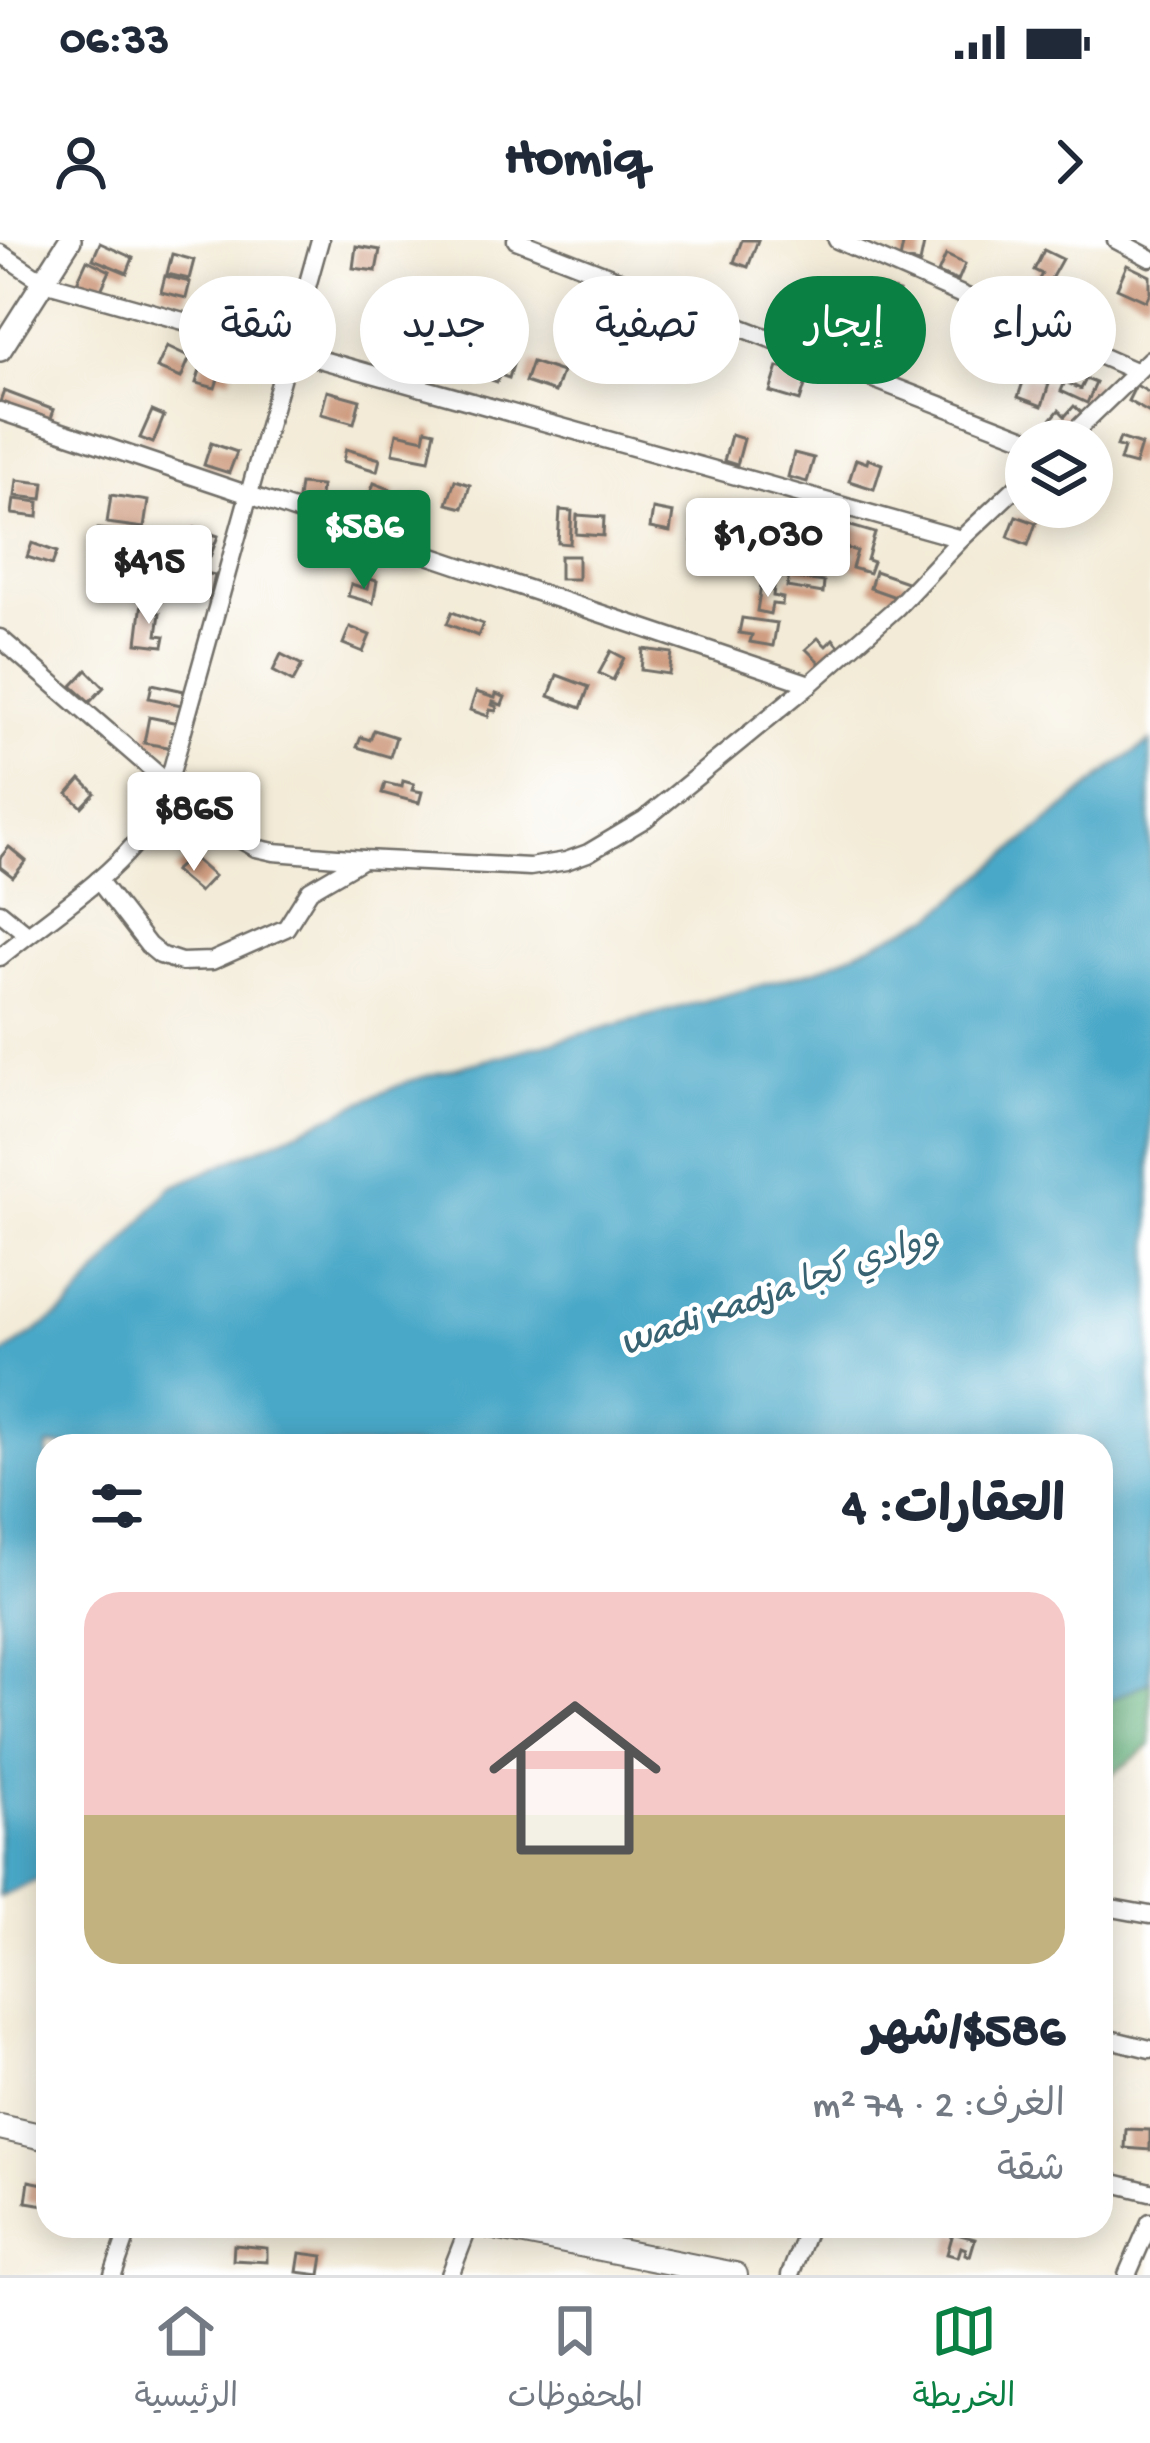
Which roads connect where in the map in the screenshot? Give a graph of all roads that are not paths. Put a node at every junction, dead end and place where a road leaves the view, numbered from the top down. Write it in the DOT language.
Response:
graph roads {
  1 [pos="70,240"];
  2 [pos="320,240"];
  3 [pos="516,240"];
  4 [pos="837,240"];
  5 [pos="1116,240"];
  6 [pos="0,253"];
  7 [pos="1150,258"];
  8 [pos="310,276"];
  9 [pos="44,283"];
  10 [pos="179,321"];
  11 [pos="0,350"];
  12 [pos="1150,358"];
  13 [pos="336,366"];
  14 [pos="1135,371"];
  15 [pos="281,384"];
  16 [pos="0,411"];
  17 [pos="1086,420"];
  18 [pos="1005,430"];
  19 [pos="250,497"];
  20 [pos="1005,498"];
  21 [pos="961,539"];
  22 [pos="0,638"];
  23 [pos="810,684"];
  24 [pos="170,785"];
  25 [pos="363,859"];
  26 [pos="98,880"];
  27 [pos="0,912"];
  28 [pos="27,934"];
  29 [pos="0,957"];
  30 [pos="1113,1908"];
  31 [pos="1150,1915"];
  32 [pos="1113,2040"];
  33 [pos="1150,2049"];
  34 [pos="0,2127"];
  35 [pos="36,2135"];
  36 [pos="1113,2183"];
  37 [pos="1150,2192"];
  38 [pos="1150,2222"];
  39 [pos="126,2238"];
  40 [pos="464,2238"];
  41 [pos="550,2238"];
  42 [pos="804,2238"];
  43 [pos="113,2275"];
  44 [pos="450,2275"];
  45 [pos="735,2275"];
  46 [pos="790,2275"];
  47 [pos="1127,2275"];
  1 -- 9 [label="street"];
  2 -- 8 [label="street"];
  3 -- 18 [label="street"];
  4 -- 14 [label="street"];
  5 -- 7 [label="street"];
  6 -- 9 [label="street"];
  9 -- 10 [label="street"];
  9 -- 11 [label="street"];
  12 -- 14 [label="street"];
  13 -- 21 [label="street"];
  14 -- 17 [label="street"];
  15 -- 19 [label="street"];
  16 -- 19 [label="street"];
  19 -- 23 [label="street"];
  19 -- 24 [label="street"];
  20 -- 21 [label="street"];
  21 -- 23 [label="street"];
  22 -- 24 [label="street"];
  23 -- 25 [label="street"];
  24 -- 25 [label="street"];
  24 -- 26 [label="street"];
  25 -- 26 [label="street"];
  26 -- 28 [label="street"];
  27 -- 28 [label="street"];
  28 -- 29 [label="street"];
  30 -- 31 [label="street"];
  32 -- 33 [label="street"];
  34 -- 35 [label="main road"];
  36 -- 37 [label="street"];
  38 -- 47 [label="street"];
  39 -- 43 [label="street"];
  40 -- 44 [label="street"];
  41 -- 45 [label="main road"];
  42 -- 46 [label="street"];
}
